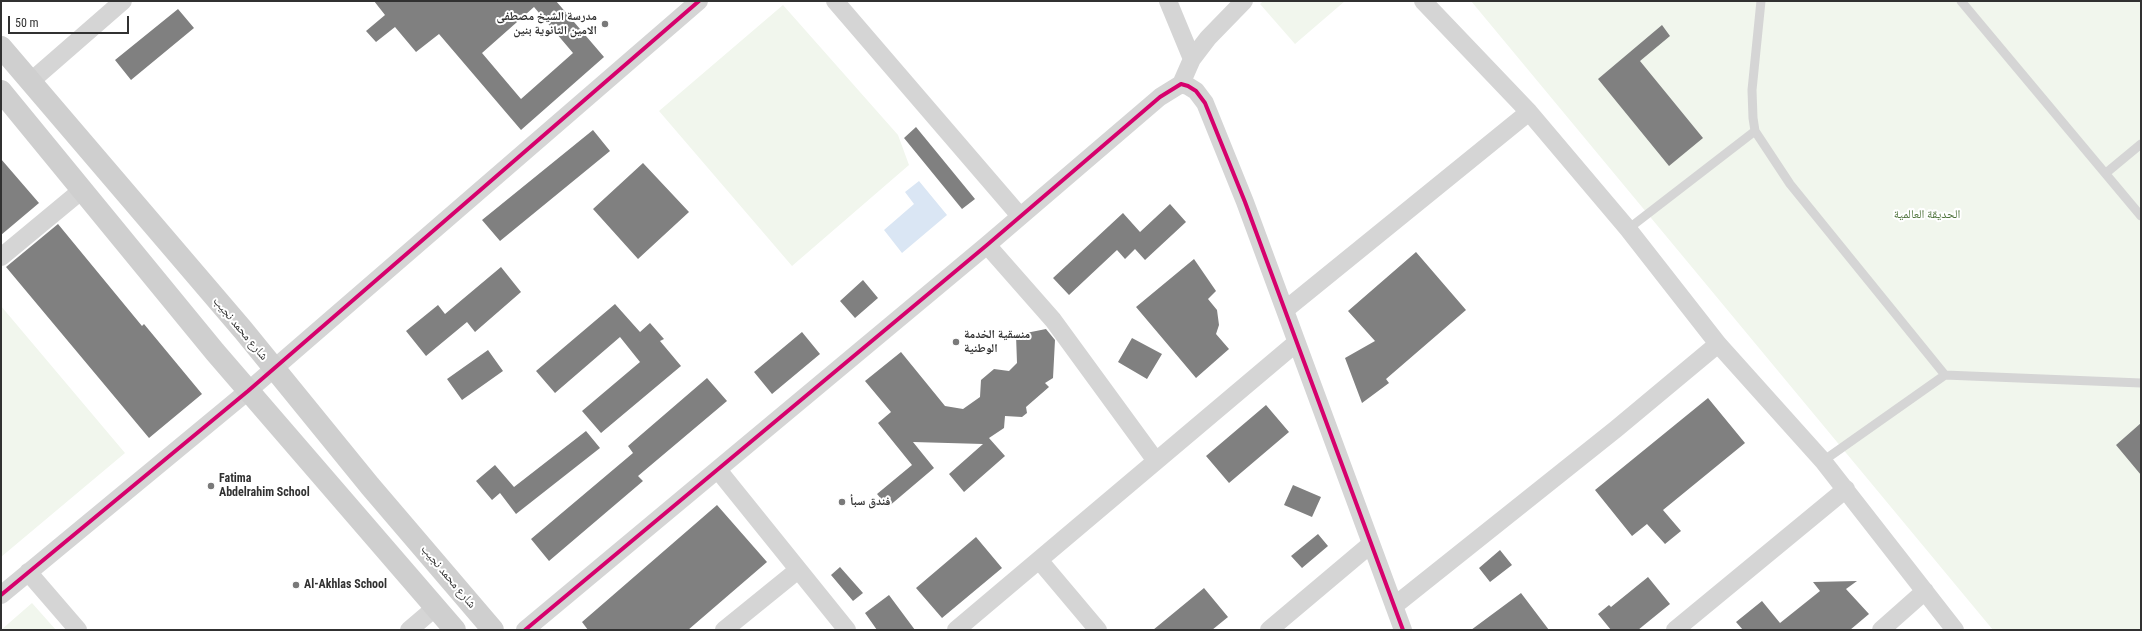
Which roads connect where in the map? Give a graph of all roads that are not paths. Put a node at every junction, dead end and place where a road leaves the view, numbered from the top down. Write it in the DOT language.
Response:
graph roads {
  1 [pos="123,1"];
  2 [pos="699,1"];
  3 [pos="1168,1"];
  4 [pos="1244,1"];
  5 [pos="1423,1"];
  6 [pos="1761,1"];
  7 [pos="1961,1"];
  8 [pos="840,3"];
  9 [pos="1,47"];
  10 [pos="1192,59"];
  11 [pos="30,82"];
  12 [pos="1181,84"];
  13 [pos="1,91"];
  14 [pos="1529,112"];
  15 [pos="1755,132"];
  16 [pos="2141,144"];
  17 [pos="2106,173"];
  18 [pos="82,190"];
  19 [pos="1020,216"];
  20 [pos="2141,216"];
  21 [pos="1628,229"];
  22 [pos="987,244"];
  23 [pos="1,257"];
  24 [pos="1285,310"];
  25 [pos="243,330"];
  26 [pos="1296,343"];
  27 [pos="1718,344"];
  28 [pos="215,352"];
  29 [pos="274,368"];
  30 [pos="1945,374"];
  31 [pos="2141,383"];
  32 [pos="248,391"];
  33 [pos="296,396"];
  34 [pos="271,418"];
  35 [pos="1156,461"];
  36 [pos="1823,461"];
  37 [pos="718,470"];
  38 [pos="1846,489"];
  39 [pos="1370,544"];
  40 [pos="1039,560"];
  41 [pos="798,570"];
  42 [pos="28,572"];
  43 [pos="4,588"];
  44 [pos="1925,591"];
  45 [pos="1394,606"];
  46 [pos="436,607"];
  47 [pos="78,630"];
  48 [pos="409,630"];
  49 [pos="455,630"];
  50 [pos="493,630"];
  51 [pos="525,630"];
  52 [pos="724,630"];
  53 [pos="847,630"];
  54 [pos="956,630"];
  55 [pos="1098,630"];
  56 [pos="1269,630"];
  57 [pos="1404,630"];
  58 [pos="1675,630"];
  59 [pos="1881,630"];
  60 [pos="1955,630"];
  1 -- 11 [label="street"];
  2 -- 29 [label="street"];
  3 -- 10 [label="street"];
  4 -- 10 [label="street"];
  5 -- 14 [label="street"];
  6 -- 15 [label="lane"];
  7 -- 17 [label="lane"];
  8 -- 19 [label="street"];
  9 -- 11 [label="main road, شارع محمد نجيب"];
  10 -- 12 [label="street"];
  11 -- 25 [label="main road, شارع محمد نجيب"];
  12 -- 19 [label="street"];
  12 -- 24 [label="street"];
  13 -- 18 [label="main road"];
  14 -- 21 [label="street"];
  14 -- 24 [label="street"];
  15 -- 21 [label="lane"];
  15 -- 30 [label="lane"];
  16 -- 17 [label="lane"];
  17 -- 20 [label="lane"];
  18 -- 23 [label="street"];
  18 -- 28 [label="main road"];
  19 -- 22 [label="street"];
  21 -- 27 [label="street"];
  22 -- 35 [label="street"];
  22 -- 37 [label="street"];
  24 -- 26 [label="street"];
  25 -- 28 [label="main road"];
  25 -- 29 [label="main road, شارع محمد نجيب"];
  26 -- 35 [label="street"];
  26 -- 39 [label="street"];
  27 -- 36 [label="street"];
  27 -- 45 [label="street"];
  28 -- 32 [label="main road"];
  29 -- 32 [label="street"];
  29 -- 33 [label="main road, شارع محمد نجيب"];
  30 -- 31 [label="lane"];
  30 -- 36 [label="lane"];
  32 -- 34 [label="main road"];
  32 -- 42 [label="street"];
  33 -- 34 [label="main road"];
  33 -- 50 [label="main road, شارع محمد نجيب"];
  34 -- 46 [label="main road"];
  35 -- 40 [label="street"];
  36 -- 38 [label="street"];
  37 -- 41 [label="street"];
  37 -- 51 [label="street"];
  38 -- 44 [label="street"];
  38 -- 58 [label="street"];
  39 -- 45 [label="street"];
  39 -- 56 [label="street"];
  40 -- 54 [label="street"];
  40 -- 55 [label="street"];
  41 -- 52 [label="street"];
  41 -- 53 [label="street"];
  42 -- 43 [label="street"];
  42 -- 47 [label="street"];
  44 -- 59 [label="street"];
  44 -- 60 [label="street"];
  45 -- 57 [label="street"];
  46 -- 48 [label="street"];
  46 -- 49 [label="main road"];
}
